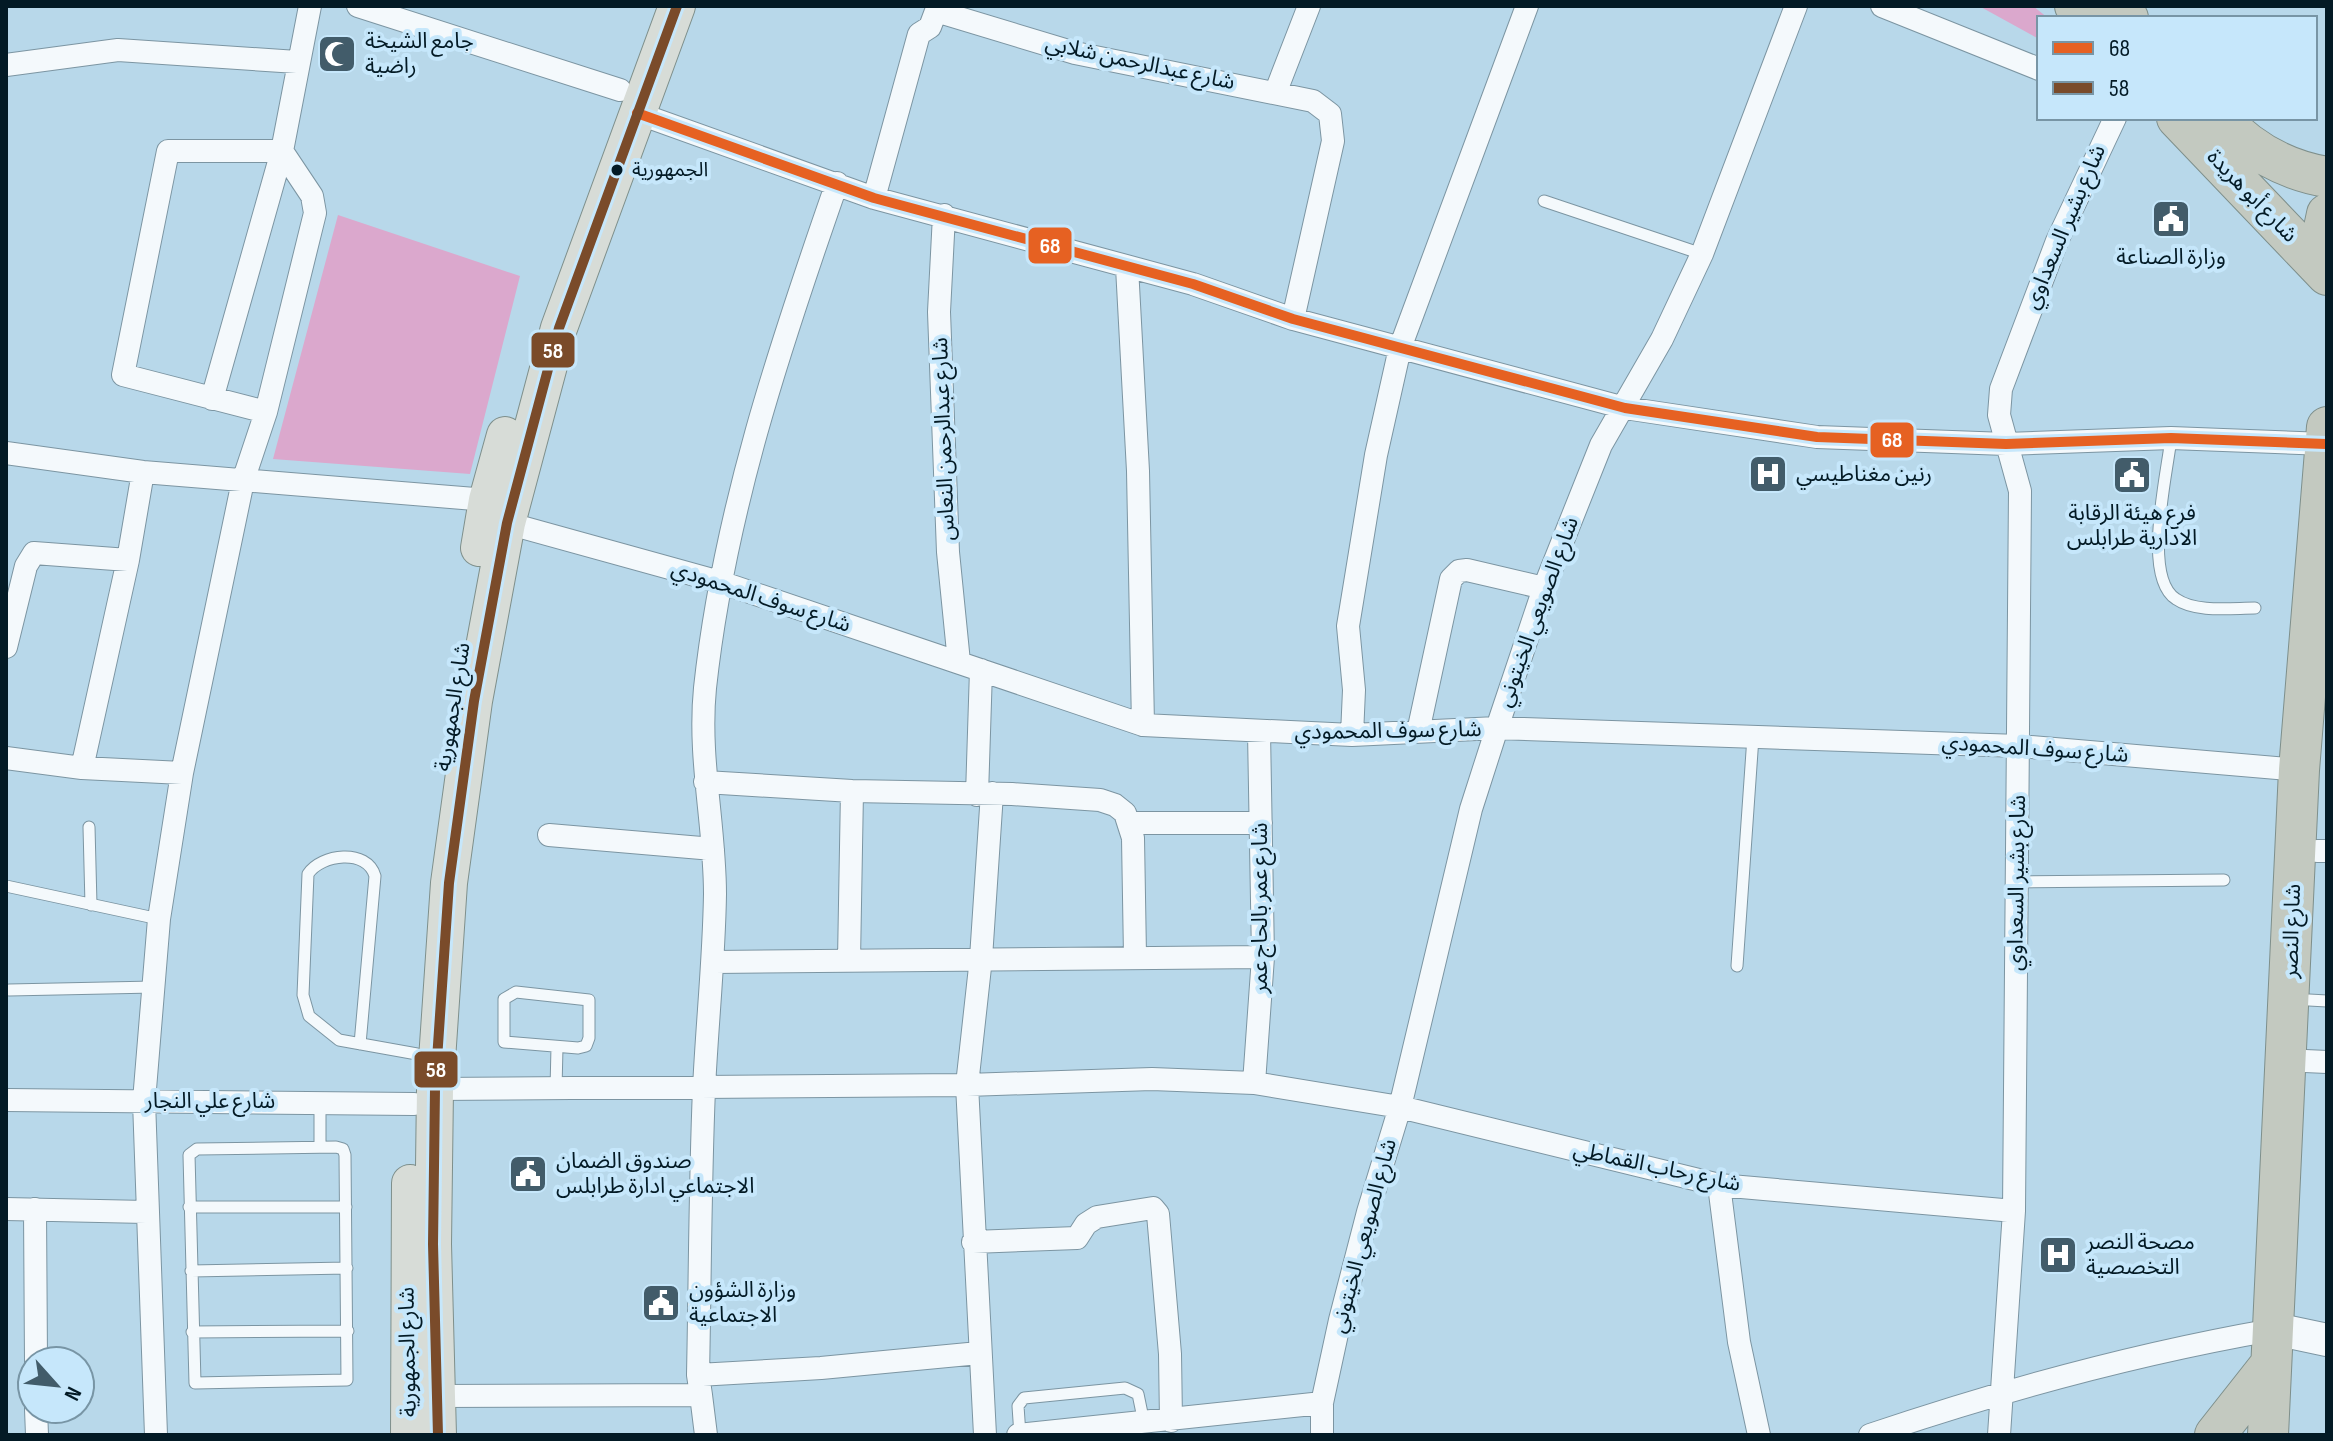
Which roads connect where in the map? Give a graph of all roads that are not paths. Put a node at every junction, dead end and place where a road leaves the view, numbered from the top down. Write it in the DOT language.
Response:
graph roads {
  1 [pos="310,6"];
  2 [pos="358,6"];
  3 [pos="652,6"];
  4 [pos="677,6"];
  5 [pos="1309,6"];
  6 [pos="1527,6"];
  7 [pos="1796,6"];
  8 [pos="1882,6"];
  9 [pos="297,62"];
  10 [pos="6,65"];
  11 [pos="2037,68"];
  12 [pos="1276,91"];
  13 [pos="628,101"];
  14 [pos="2114,120"];
  15 [pos="2179,120"];
  16 [pos="2222,120"];
  17 [pos="282,151"];
  18 [pos="2327,177"];
  19 [pos="837,183"];
  20 [pos="874,198"];
  21 [pos="1544,201"];
  22 [pos="2327,214"];
  23 [pos="944,215"];
  24 [pos="1702,254"];
  25 [pos="1127,267"];
  26 [pos="2327,273"];
  27 [pos="1293,319"];
  28 [pos="1400,348"];
  29 [pos="212,399"];
  30 [pos="1625,408"];
  31 [pos="266,412"];
  32 [pos="2326,436"];
  33 [pos="2171,438"];
  34 [pos="2006,444"];
  35 [pos="6,453"];
  36 [pos="143,472"];
  37 [pos="243,481"];
  38 [pos="497,512"];
  39 [pos="128,560"];
  40 [pos="720,582"];
  41 [pos="1544,588"];
  42 [pos="2255,608"];
  43 [pos="6,647"];
  44 [pos="959,662"];
  45 [pos="981,670"];
  46 [pos="2327,718"];
  47 [pos="1143,725"];
  48 [pos="1497,728"];
  49 [pos="1259,732"];
  50 [pos="1418,732"];
  51 [pos="1352,735"];
  52 [pos="1753,737"];
  53 [pos="2019,746"];
  54 [pos="6,758"];
  55 [pos="82,768"];
  56 [pos="2299,770"];
  57 [pos="182,773"];
  58 [pos="705,782"];
  59 [pos="852,791"];
  60 [pos="984,794"];
  61 [pos="1130,823"];
  62 [pos="1261,823"];
  63 [pos="89,827"];
  64 [pos="549,835"];
  65 [pos="713,849"];
  66 [pos="2322,851"];
  67 [pos="2224,880"];
  68 [pos="2017,882"];
  69 [pos="6,886"];
  70 [pos="91,905"];
  71 [pos="159,919"];
  72 [pos="1135,956"];
  73 [pos="1263,957"];
  74 [pos="981,958"];
  75 [pos="849,960"];
  76 [pos="714,962"];
  77 [pos="1737,966"];
  78 [pos="154,987"];
  79 [pos="9,990"];
  80 [pos="2318,1001"];
  81 [pos="360,1044"];
  82 [pos="557,1047"];
  83 [pos="417,1054"];
  84 [pos="2316,1061"];
  85 [pos="1254,1083"];
  86 [pos="967,1085"];
  87 [pos="704,1087"];
  88 [pos="556,1089"];
  89 [pos="424,1096"];
  90 [pos="6,1100"];
  91 [pos="144,1101"];
  92 [pos="320,1102"];
  93 [pos="1400,1107"];
  94 [pos="320,1147"];
  95 [pos="1719,1185"];
  96 [pos="189,1207"];
  97 [pos="346,1207"];
  98 [pos="6,1209"];
  99 [pos="35,1209"];
  100 [pos="2014,1211"];
  101 [pos="146,1212"];
  102 [pos="973,1242"];
  103 [pos="347,1268"];
  104 [pos="191,1271"];
  105 [pos="348,1331"];
  106 [pos="192,1332"];
  107 [pos="2290,1341"];
  108 [pos="36,1345"];
  109 [pos="979,1353"];
  110 [pos="699,1385"];
  111 [pos="2000,1392"];
  112 [pos="436,1396"];
  113 [pos="1322,1403"];
  114 [pos="1144,1423"];
  115 [pos="1182,1425"];
  116 [pos="156,1435"];
  117 [pos="409,1435"];
  118 [pos="438,1435"];
  119 [pos="706,1435"];
  120 [pos="985,1435"];
  121 [pos="1019,1435"];
  122 [pos="1322,1435"];
  123 [pos="1759,1435"];
  124 [pos="1870,1435"];
  125 [pos="1999,1435"];
  126 [pos="2215,1435"];
  127 [pos="2268,1435"];
  128 [pos="2285,1435"];
  1 -- 9 [label="street"];
  2 -- 13 [label="street"];
  3 -- 13 [label="main road, شارع الجمهورية"];
  4 -- 13 [label="main road, شارع الجمهورية"];
  5 -- 12 [label="street"];
  6 -- 28 [label="street"];
  7 -- 24 [label="street, شارع الصويعي الخيتوني"];
  8 -- 11 [label="street"];
  9 -- 10 [label="street"];
  9 -- 17 [label="street"];
  12 -- 20 [label="street, شارع عبدالرحمن شلابي"];
  12 -- 27 [label="street, شارع عبدالرحمن شلابي"];
  13 -- 19 [label="street"];
  13 -- 38 [label="main road, شارع الجمهورية"];
  14 -- 34 [label="street, شارع بشير السعداوي"];
  15 -- 26 [label="highway, شارع أبو هريدة"];
  16 -- 18 [label="highway, شارع أبو هريدة"];
  17 -- 29 [label="street"];
  17 -- 29 [label="street"];
  17 -- 31 [label="street"];
  19 -- 20 [label="street"];
  19 -- 40 [label="street"];
  20 -- 23 [label="street"];
  21 -- 24 [label="lane"];
  22 -- 26 [label="highway"];
  23 -- 25 [label="street"];
  23 -- 44 [label="street, شارع عبدالرحمن النعاس"];
  24 -- 30 [label="street, شارع الصويعي الخيتوني"];
  25 -- 27 [label="street"];
  25 -- 47 [label="street"];
  27 -- 28 [label="street"];
  28 -- 30 [label="street"];
  28 -- 51 [label="street"];
  29 -- 31 [label="street"];
  30 -- 34 [label="street"];
  30 -- 41 [label="street, شارع الصويعي الخيتوني"];
  31 -- 37 [label="street"];
  32 -- 33 [label="street"];
  32 -- 56 [label="highway, شارع النصر"];
  33 -- 34 [label="street"];
  33 -- 42 [label="lane"];
  34 -- 53 [label="street, شارع بشير السعداوي"];
  35 -- 36 [label="street, شارع سوف المحمودي"];
  36 -- 37 [label="street, شارع سوف المحمودي"];
  36 -- 39 [label="street"];
  37 -- 38 [label="street, شارع سوف المحمودي"];
  37 -- 57 [label="street"];
  38 -- 40 [label="street, شارع سوف المحمودي"];
  38 -- 83 [label="main road, شارع الجمهورية"];
  38 -- 89 [label="main road, شارع الجمهورية"];
  39 -- 43 [label="street"];
  39 -- 55 [label="street"];
  40 -- 44 [label="street, شارع سوف المحمودي"];
  40 -- 58 [label="street"];
  41 -- 48 [label="street, شارع الصويعي الخيتوني"];
  41 -- 50 [label="street"];
  44 -- 45 [label="street, شارع سوف المحمودي"];
  45 -- 47 [label="street, شارع سوف المحمودي"];
  45 -- 60 [label="street"];
  46 -- 66 [label="highway, شارع النصر"];
  47 -- 49 [label="street, شارع سوف المحمودي"];
  48 -- 50 [label="street, شارع سوف المحمودي"];
  48 -- 52 [label="street, شارع سوف المحمودي"];
  48 -- 93 [label="street, شارع الصويعي الخيتوني"];
  49 -- 51 [label="street, شارع سوف المحمودي"];
  49 -- 62 [label="street, شارع عمر بالحاج عمر"];
  50 -- 51 [label="street, شارع سوف المحمودي"];
  52 -- 53 [label="street, شارع سوف المحمودي"];
  52 -- 77 [label="lane"];
  53 -- 56 [label="street, شارع سوف المحمودي"];
  53 -- 68 [label="street, شارع بشير السعداوي"];
  54 -- 55 [label="street"];
  55 -- 57 [label="street"];
  56 -- 107 [label="highway, شارع النصر"];
  57 -- 71 [label="street"];
  58 -- 59 [label="street"];
  58 -- 65 [label="street"];
  59 -- 60 [label="street"];
  59 -- 75 [label="street"];
  60 -- 61 [label="street"];
  60 -- 74 [label="street"];
  61 -- 62 [label="street"];
  61 -- 72 [label="street"];
  62 -- 73 [label="street, شارع عمر بالحاج عمر"];
  63 -- 70 [label="lane"];
  64 -- 65 [label="street"];
  65 -- 76 [label="street"];
  66 -- 80 [label="highway, شارع النصر"];
  67 -- 68 [label="lane"];
  68 -- 100 [label="street, شارع بشير السعداوي"];
  69 -- 70 [label="lane"];
  70 -- 71 [label="lane"];
  71 -- 78 [label="street"];
  72 -- 73 [label="street"];
  72 -- 74 [label="street"];
  73 -- 85 [label="street, شارع عمر بالحاج عمر"];
  74 -- 75 [label="street"];
  74 -- 86 [label="street"];
  75 -- 76 [label="street"];
  76 -- 87 [label="street"];
  78 -- 79 [label="lane"];
  78 -- 91 [label="street"];
  80 -- 84 [label="highway, شارع النصر"];
  81 -- 81 [label="lane"];
  81 -- 83 [label="lane"];
  82 -- 82 [label="lane"];
  82 -- 88 [label="lane"];
  83 -- 89 [label="main road, شارع الجمهورية"];
  84 -- 107 [label="highway, شارع النصر"];
  85 -- 86 [label="street, شارع رحاب القماطي"];
  85 -- 93 [label="street, شارع رحاب القماطي"];
  86 -- 87 [label="street, شارع علي النجار"];
  86 -- 102 [label="street"];
  87 -- 88 [label="street, شارع علي النجار"];
  87 -- 110 [label="street"];
  88 -- 89 [label="street, شارع علي النجار"];
  89 -- 92 [label="street, شارع علي النجار"];
  89 -- 112 [label="main road, شارع الجمهورية"];
  89 -- 117 [label="main road, شارع الجمهورية"];
  90 -- 91 [label="street, شارع علي النجار"];
  91 -- 92 [label="street, شارع علي النجار"];
  91 -- 101 [label="street"];
  92 -- 94 [label="lane"];
  93 -- 95 [label="street, شارع رحاب القماطي"];
  93 -- 113 [label="street, شارع الصويعي الخيتوني"];
  94 -- 96 [label="lane"];
  94 -- 97 [label="lane"];
  95 -- 100 [label="street, شارع رحاب القماطي"];
  95 -- 123 [label="street"];
  96 -- 97 [label="lane"];
  96 -- 104 [label="lane"];
  97 -- 103 [label="lane"];
  98 -- 99 [label="street"];
  99 -- 101 [label="street"];
  99 -- 108 [label="street"];
  100 -- 111 [label="street, شارع بشير السعداوي"];
  101 -- 116 [label="street"];
  102 -- 109 [label="street"];
  102 -- 115 [label="street"];
  103 -- 104 [label="lane"];
  103 -- 105 [label="lane"];
  104 -- 106 [label="lane"];
  105 -- 106 [label="lane"];
  105 -- 106 [label="lane"];
  107 -- 111 [label="street"];
  107 -- 126 [label="highway"];
  107 -- 127 [label="highway, شارع النصر"];
  107 -- 128 [label="highway, شارع النصر"];
  109 -- 110 [label="street"];
  109 -- 120 [label="street"];
  110 -- 112 [label="street"];
  110 -- 119 [label="street"];
  111 -- 124 [label="street"];
  111 -- 125 [label="street, شارع بشير السعداوي"];
  112 -- 118 [label="main road, شارع الجمهورية"];
  113 -- 115 [label="street"];
  113 -- 122 [label="street, شارع الصويعي الخيتوني"];
  114 -- 115 [label="street"];
  114 -- 121 [label="street"];
  114 -- 121 [label="lane"];
}
